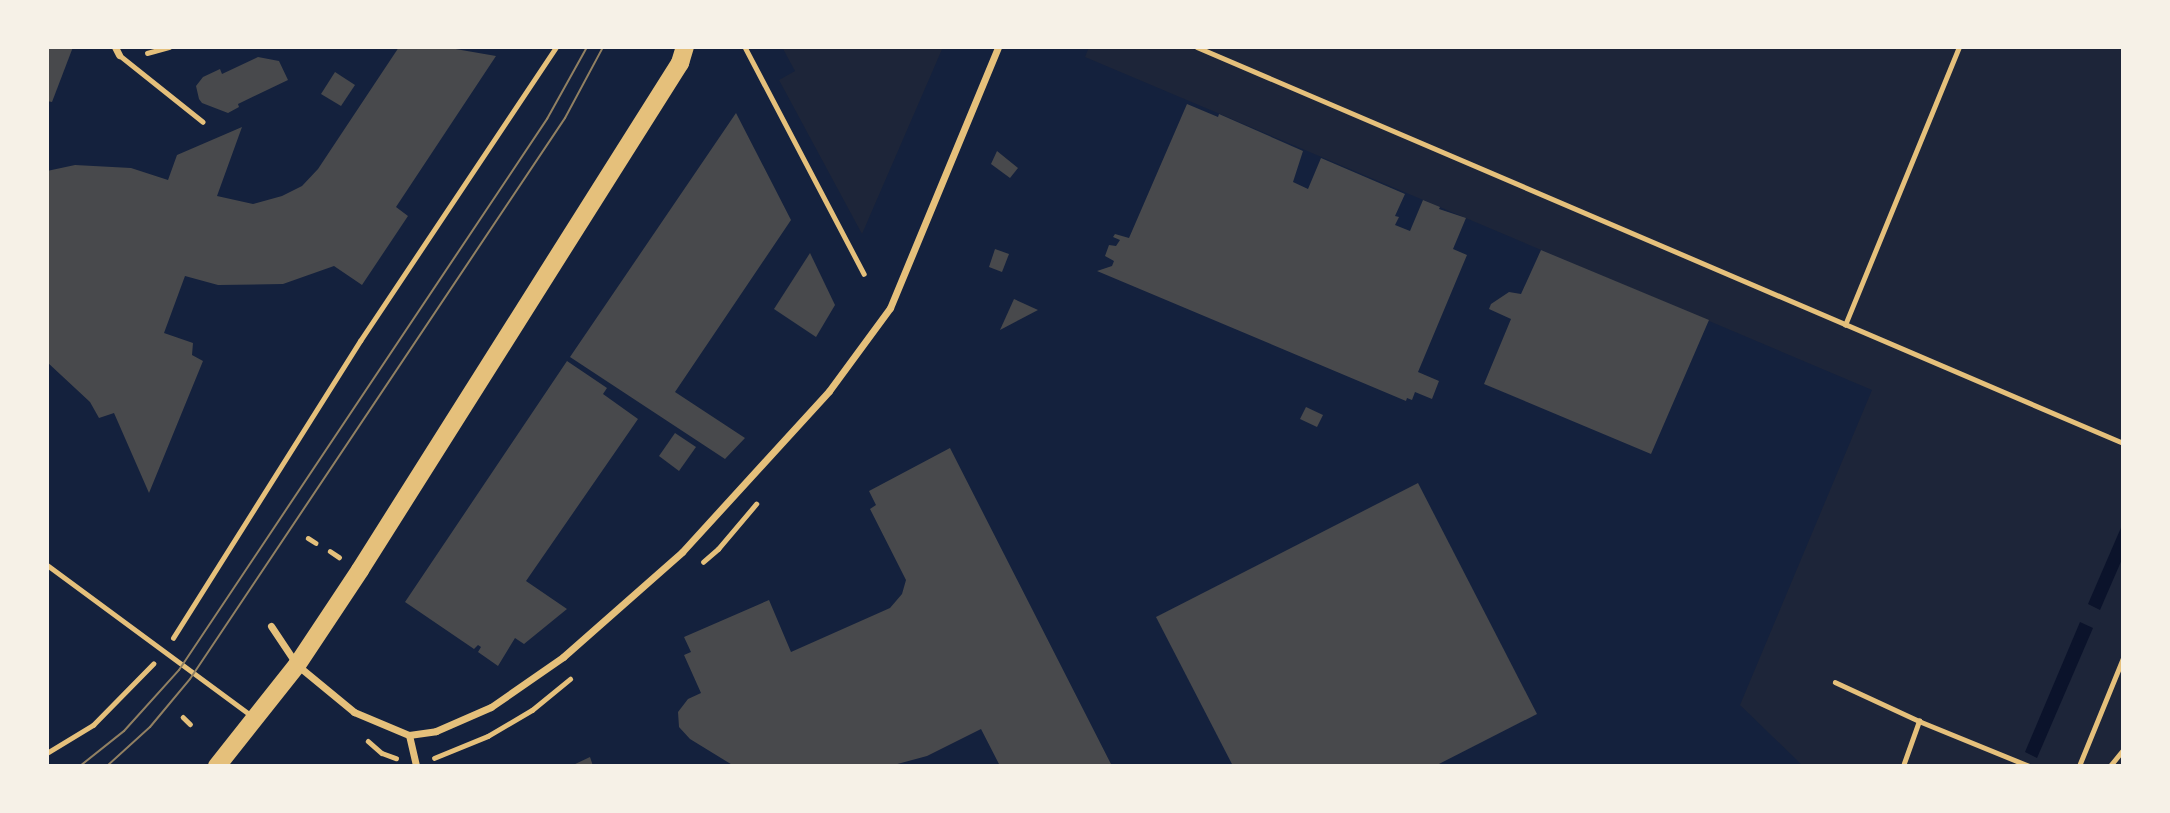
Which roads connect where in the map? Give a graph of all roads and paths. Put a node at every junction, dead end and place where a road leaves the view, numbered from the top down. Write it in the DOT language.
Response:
graph roads {
  1 [pos="556,47"];
  2 [pos="685,47"];
  3 [pos="745,47"];
  4 [pos="998,47"];
  5 [pos="1197,47"];
  6 [pos="1959,47"];
  7 [pos="117,51"];
  8 [pos="203,122"];
  9 [pos="864,274"];
  10 [pos="1845,325"];
  11 [pos="2123,443"];
  12 [pos="308,538"];
  13 [pos="316,543"];
  14 [pos="330,551"];
  15 [pos="339,557"];
  16 [pos="47,565"];
  17 [pos="271,626"];
  18 [pos="164,652"];
  19 [pos="2123,658"];
  20 [pos="297,665"];
  21 [pos="1835,682"];
  22 [pos="183,717"];
  23 [pos="255,719"];
  24 [pos="1919,721"];
  25 [pos="190,724"];
  26 [pos="409,735"];
  27 [pos="2123,750"];
  28 [pos="47,753"];
  29 [pos="217,766"];
  30 [pos="416,766"];
  31 [pos="1903,766"];
  32 [pos="2029,766"];
  33 [pos="2079,766"];
  34 [pos="2110,766"];
  1 -- 18 [label="path"];
  2 -- 20 [label="main road"];
  3 -- 9 [label="path"];
  4 -- 26 [label="street"];
  5 -- 10 [label="path"];
  6 -- 10 [label="path"];
  7 -- 8 [label="lane"];
  10 -- 11 [label="path"];
  12 -- 13 [label="path"];
  14 -- 15 [label="path"];
  16 -- 18 [label="lane"];
  17 -- 20 [label="street"];
  18 -- 23 [label="lane"];
  18 -- 28 [label="path"];
  19 -- 33 [label="path"];
  20 -- 23 [label="main road"];
  20 -- 26 [label="street"];
  21 -- 24 [label="path"];
  22 -- 25 [label="path"];
  23 -- 29 [label="main road"];
  24 -- 31 [label="path"];
  24 -- 32 [label="path"];
  26 -- 30 [label="street"];
  27 -- 34 [label="path"];
}
